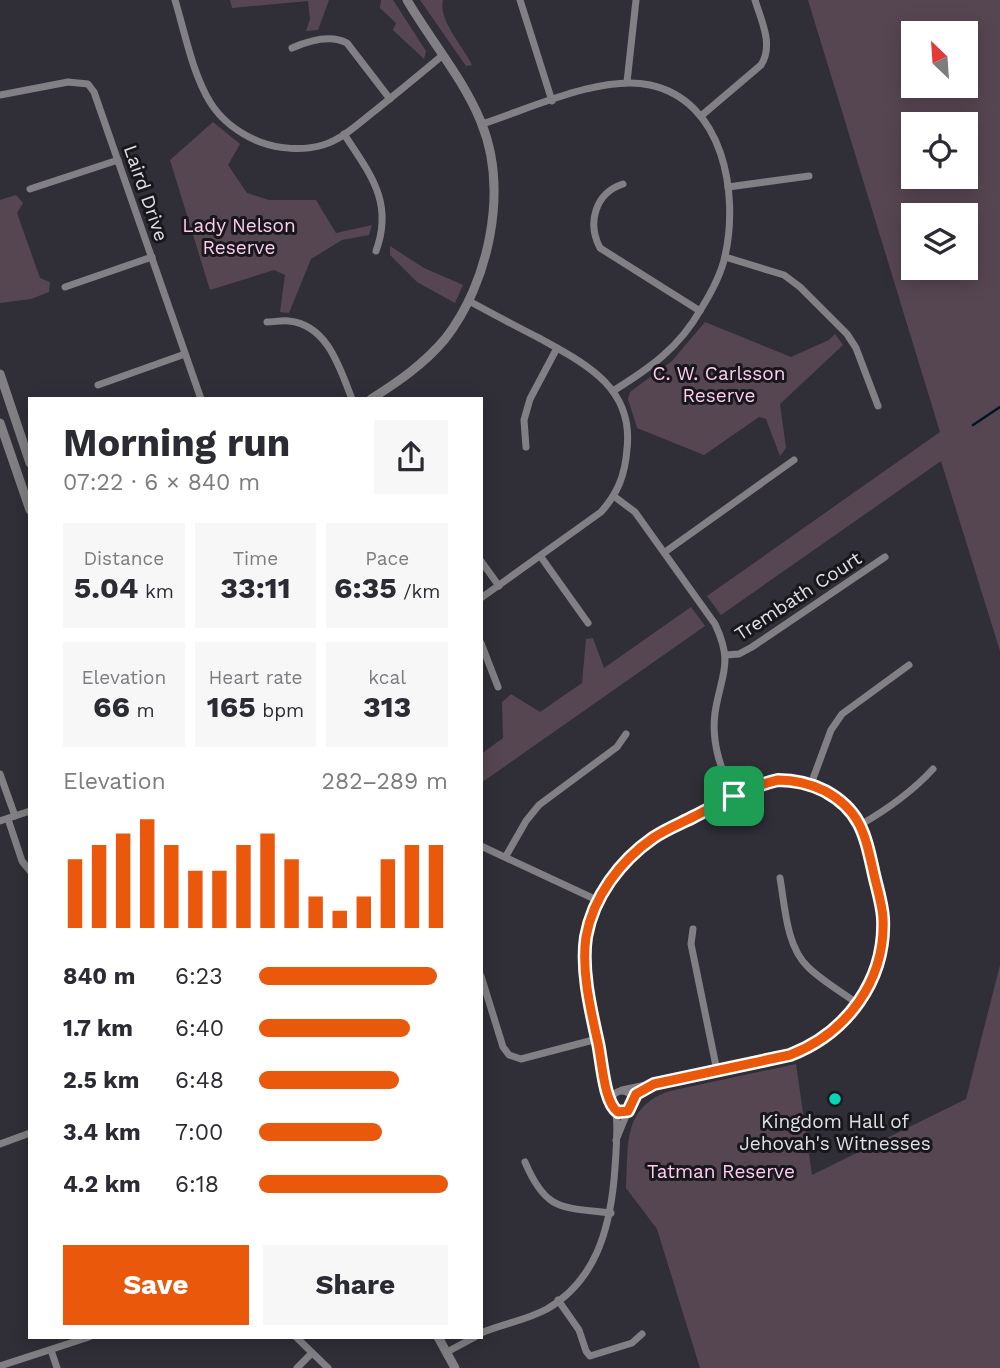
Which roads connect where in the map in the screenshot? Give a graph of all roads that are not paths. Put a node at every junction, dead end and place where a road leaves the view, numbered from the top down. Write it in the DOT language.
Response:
graph roads {
  1 [pos="175,0"];
  2 [pos="407,0"];
  3 [pos="520,0"];
  4 [pos="636,0"];
  5 [pos="755,0"];
  6 [pos="292,48"];
  7 [pos="443,55"];
  8 [pos="627,82"];
  9 [pos="0,95"];
  10 [pos="390,99"];
  11 [pos="552,101"];
  12 [pos="701,116"];
  13 [pos="482,124"];
  14 [pos="344,134"];
  15 [pos="118,160"];
  16 [pos="809,176"];
  17 [pos="623,184"];
  18 [pos="728,187"];
  19 [pos="30,189"];
  20 [pos="376,251"];
  21 [pos="152,257"];
  22 [pos="725,257"];
  23 [pos="65,287"];
  24 [pos="469,301"];
  25 [pos="700,311"];
  26 [pos="267,322"];
  27 [pos="557,348"];
  28 [pos="185,354"];
  29 [pos="0,374"];
  30 [pos="98,385"];
  31 [pos="613,391"];
  32 [pos="200,397"];
  33 [pos="351,397"];
  34 [pos="374,397"];
  35 [pos="878,406"];
  36 [pos="13,413"];
  37 [pos="0,420"];
  38 [pos="526,447"];
  39 [pos="28,457"];
  40 [pos="794,460"];
  41 [pos="615,497"];
  42 [pos="28,504"];
  43 [pos="665,552"];
  44 [pos="541,557"];
  45 [pos="885,557"];
  46 [pos="483,564"];
  47 [pos="499,586"];
  48 [pos="483,597"];
  49 [pos="588,623"];
  50 [pos="483,648"];
  51 [pos="726,655"];
  52 [pos="909,665"];
  53 [pos="498,687"];
  54 [pos="626,734"];
  55 [pos="933,769"];
  56 [pos="0,774"];
  57 [pos="811,784"];
  58 [pos="734,796"];
  59 [pos="28,812"];
  60 [pos="8,819"];
  61 [pos="860,825"];
  62 [pos="483,847"];
  63 [pos="506,856"];
  64 [pos="28,868"];
  65 [pos="780,878"];
  66 [pos="598,901"];
  67 [pos="694,929"];
  68 [pos="483,982"];
  69 [pos="858,1004"];
  70 [pos="597,1039"];
  71 [pos="717,1071"];
  72 [pos="604,1073"];
  73 [pos="654,1084"];
  74 [pos="620,1091"];
  75 [pos="632,1098"];
  76 [pos="610,1100"];
  77 [pos="615,1111"];
  78 [pos="628,1111"];
  79 [pos="28,1134"];
  80 [pos="616,1141"];
  81 [pos="0,1142"];
  82 [pos="525,1162"];
  83 [pos="611,1213"];
  84 [pos="558,1300"];
  85 [pos="483,1333"];
  86 [pos="642,1334"];
  87 [pos="83,1339"];
  88 [pos="298,1339"];
  89 [pos="439,1339"];
  90 [pos="471,1339"];
  91 [pos="51,1350"];
  92 [pos="447,1352"];
  93 [pos="312,1353"];
  94 [pos="0,1366"];
  95 [pos="57,1368"];
  96 [pos="297,1368"];
  97 [pos="328,1368"];
  98 [pos="455,1368"];
  1 -- 14 [label="street"];
  2 -- 7 [label="street"];
  3 -- 11 [label="street"];
  4 -- 8 [label="street"];
  5 -- 12 [label="street"];
  6 -- 10 [label="street"];
  7 -- 10 [label="street"];
  7 -- 13 [label="street"];
  8 -- 11 [label="street"];
  8 -- 12 [label="street"];
  9 -- 15 [label="street, Laird Drive"];
  10 -- 14 [label="street"];
  11 -- 13 [label="street"];
  12 -- 18 [label="street"];
  13 -- 24 [label="street"];
  14 -- 20 [label="street"];
  15 -- 19 [label="street"];
  15 -- 21 [label="street, Laird Drive"];
  16 -- 18 [label="street"];
  17 -- 25 [label="street"];
  18 -- 22 [label="street"];
  21 -- 23 [label="street"];
  21 -- 28 [label="street, Laird Drive"];
  22 -- 25 [label="street"];
  22 -- 35 [label="street"];
  24 -- 27 [label="street"];
  24 -- 34 [label="street"];
  25 -- 31 [label="street"];
  26 -- 33 [label="street"];
  27 -- 31 [label="street"];
  27 -- 38 [label="street"];
  28 -- 30 [label="street"];
  28 -- 32 [label="street, Laird Drive"];
  29 -- 36 [label="street"];
  31 -- 41 [label="street"];
  36 -- 37 [label="street"];
  36 -- 39 [label="street"];
  37 -- 42 [label="street"];
  40 -- 43 [label="street"];
  41 -- 43 [label="street"];
  41 -- 44 [label="street"];
  43 -- 51 [label="street"];
  44 -- 47 [label="street"];
  44 -- 49 [label="street"];
  45 -- 51 [label="street, Trembath Court"];
  46 -- 47 [label="street"];
  47 -- 48 [label="street"];
  50 -- 53 [label="street"];
  51 -- 58 [label="street"];
  52 -- 57 [label="street"];
  54 -- 63 [label="street"];
  55 -- 61 [label="street"];
  56 -- 60 [label="street"];
  57 -- 58 [label="street"];
  57 -- 61 [label="street"];
  58 -- 66 [label="street"];
  59 -- 60 [label="street"];
  60 -- 64 [label="street"];
  61 -- 69 [label="street"];
  62 -- 63 [label="street"];
  63 -- 66 [label="street"];
  65 -- 69 [label="street"];
  66 -- 70 [label="street"];
  67 -- 71 [label="street"];
  68 -- 70 [label="street"];
  69 -- 71 [label="street"];
  70 -- 72 [label="street"];
  71 -- 73 [label="street"];
  72 -- 74 [label="street"];
  72 -- 76 [label="street"];
  73 -- 74 [label="street"];
  73 -- 75 [label="street"];
  74 -- 75 [label="street"];
  74 -- 76 [label="street"];
  75 -- 78 [label="street"];
  76 -- 77 [label="street"];
  77 -- 78 [label="street"];
  77 -- 80 [label="street"];
  78 -- 80 [label="street"];
  79 -- 81 [label="street"];
  80 -- 83 [label="street"];
  82 -- 83 [label="street"];
  83 -- 84 [label="street"];
  84 -- 85 [label="street"];
  84 -- 86 [label="street"];
  87 -- 91 [label="street"];
  88 -- 93 [label="street"];
  89 -- 92 [label="street"];
  90 -- 92 [label="street"];
  91 -- 94 [label="street"];
  91 -- 95 [label="street"];
  92 -- 98 [label="street"];
  93 -- 96 [label="street"];
  93 -- 97 [label="street"];
}
